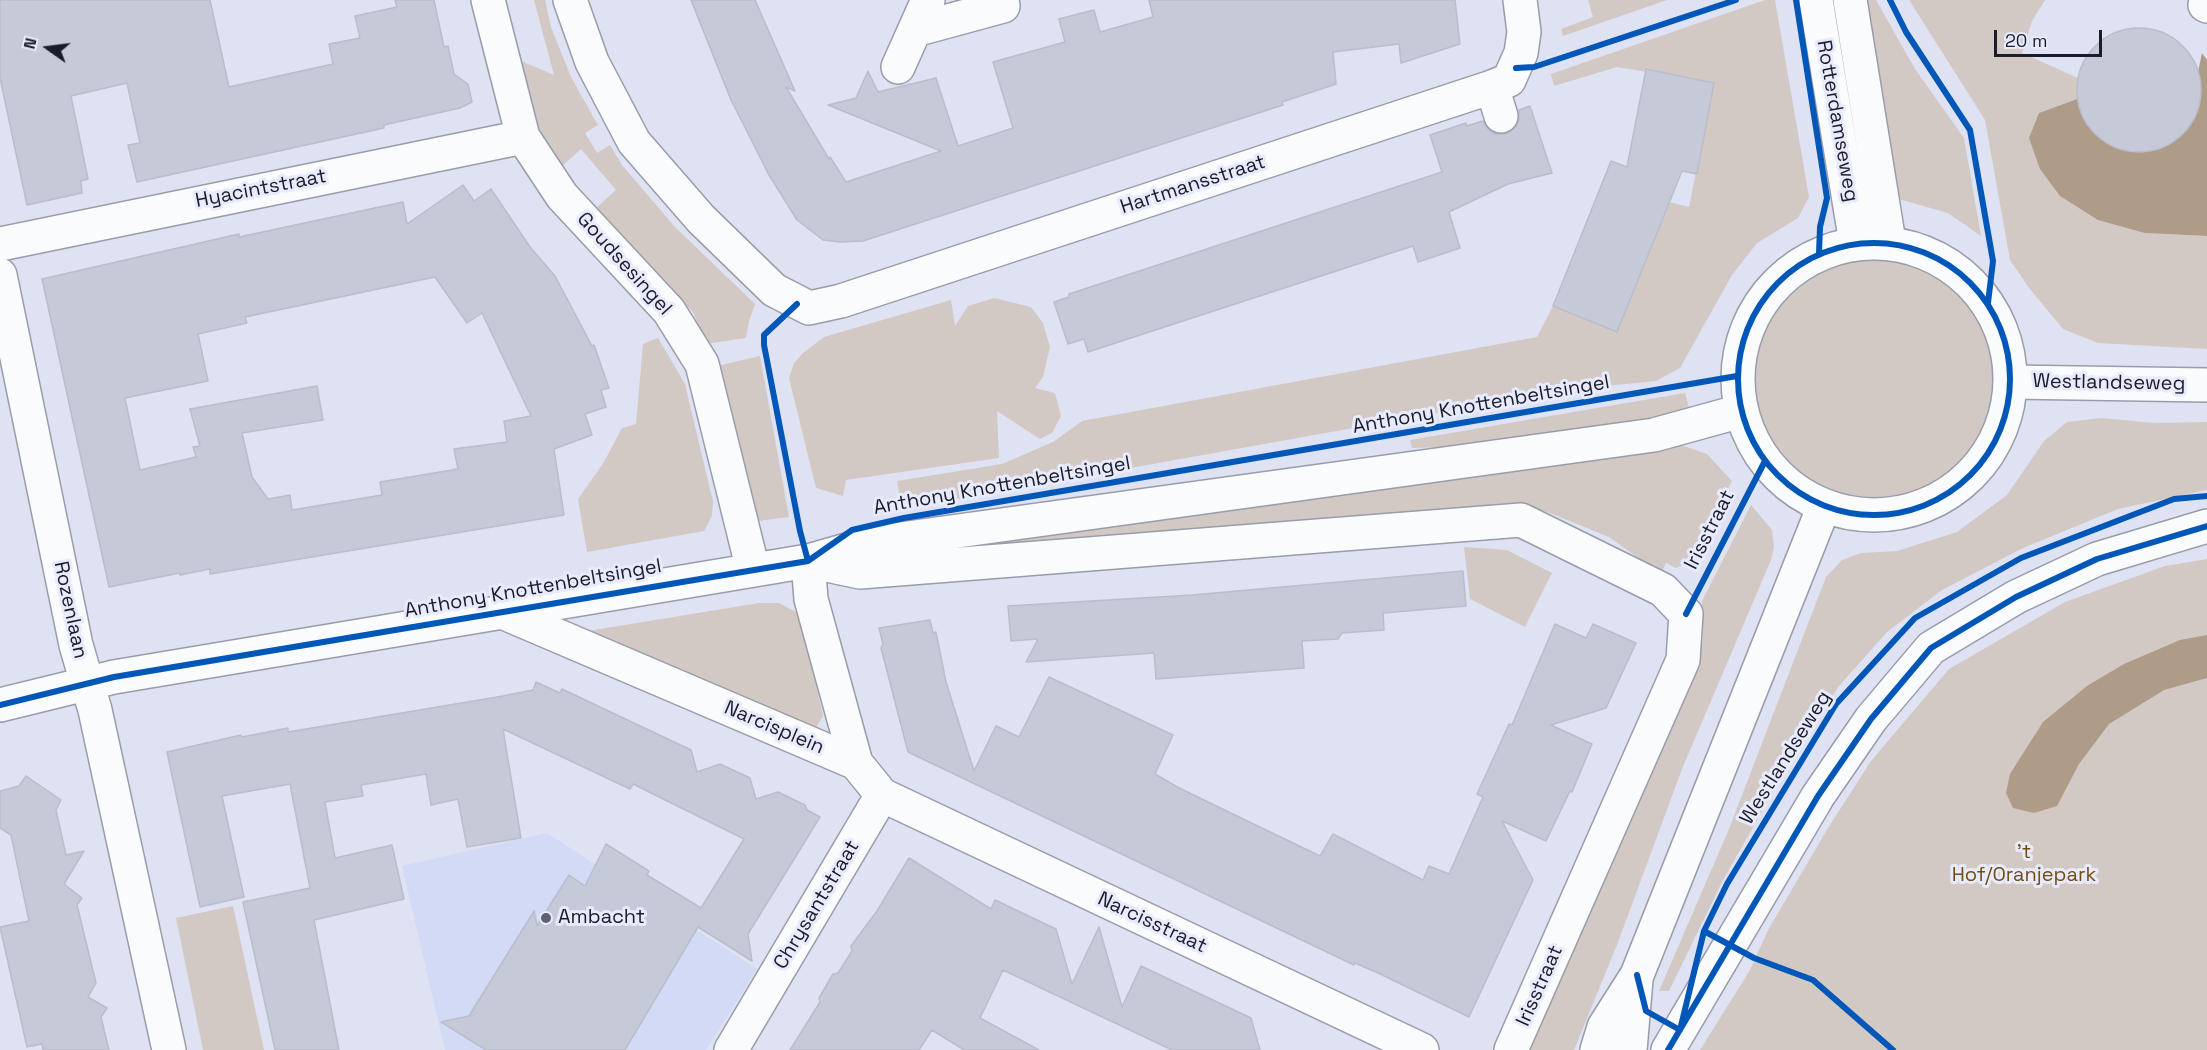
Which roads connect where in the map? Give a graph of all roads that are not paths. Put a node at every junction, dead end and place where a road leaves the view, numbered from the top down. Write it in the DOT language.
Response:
graph roads {
  1 [pos="488,0"];
  2 [pos="570,0"];
  3 [pos="928,0"];
  4 [pos="1002,0"];
  5 [pos="1520,0"];
  6 [pos="1816,0"];
  7 [pos="1850,0"];
  8 [pos="915,30"];
  9 [pos="898,67"];
  10 [pos="523,137"];
  11 [pos="1889,242"];
  12 [pos="1856,243"];
  13 [pos="0,244"];
  14 [pos="0,275"];
  15 [pos="2011,382"];
  16 [pos="2207,385"];
  17 [pos="1741,411"];
  18 [pos="1824,506"];
  19 [pos="2207,526"];
  20 [pos="808,561"];
  21 [pos="753,570"];
  22 [pos="500,611"];
  23 [pos="1686,614"];
  24 [pos="87,683"];
  25 [pos="0,705"];
  26 [pos="856,763"];
  27 [pos="882,795"];
  28 [pos="1637,975"];
  29 [pos="170,1050"];
  30 [pos="731,1050"];
  31 [pos="1422,1050"];
  32 [pos="1510,1050"];
  33 [pos="1597,1050"];
  34 [pos="1630,1050"];
  35 [pos="1668,1050"];
  1 -- 10 [label="street, Goudsesingel"];
  2 -- 5 [label="street, Hartmansstraat"];
  3 -- 8 [label="street"];
  4 -- 8 [label="street"];
  6 -- 12 [label="street, Rotterdamseweg"];
  7 -- 11 [label="street, Rotterdamseweg"];
  8 -- 9 [label="street"];
  10 -- 13 [label="street, Hyacintstraat"];
  10 -- 21 [label="street, Goudsesingel"];
  11 -- 12 [label="street"];
  11 -- 15 [label="street"];
  12 -- 17 [label="street"];
  14 -- 24 [label="street, Rozenlaan"];
  15 -- 16 [label="street, Westlandseweg"];
  15 -- 18 [label="street"];
  17 -- 18 [label="street"];
  17 -- 20 [label="street, Anthony Knottenbeltsingel"];
  18 -- 28 [label="street"];
  19 -- 35 [label="street"];
  20 -- 21 [label="street, Anthony Knottenbeltsingel"];
  20 -- 23 [label="street, Anthony Knottenbeltsingel"];
  20 -- 26 [label="street, Narcisplein"];
  21 -- 22 [label="street, Anthony Knottenbeltsingel"];
  22 -- 24 [label="street, Anthony Knottenbeltsingel"];
  22 -- 26 [label="street, Narcisplein"];
  23 -- 32 [label="street, Irisstraat"];
  24 -- 25 [label="street, Anthony Knottenbeltsingel"];
  24 -- 29 [label="street, Rozenlaan"];
  26 -- 27 [label="street"];
  27 -- 30 [label="street, Chrysantstraat"];
  27 -- 31 [label="street, Narcisstraat"];
  28 -- 33 [label="street"];
  28 -- 34 [label="street"];
}
